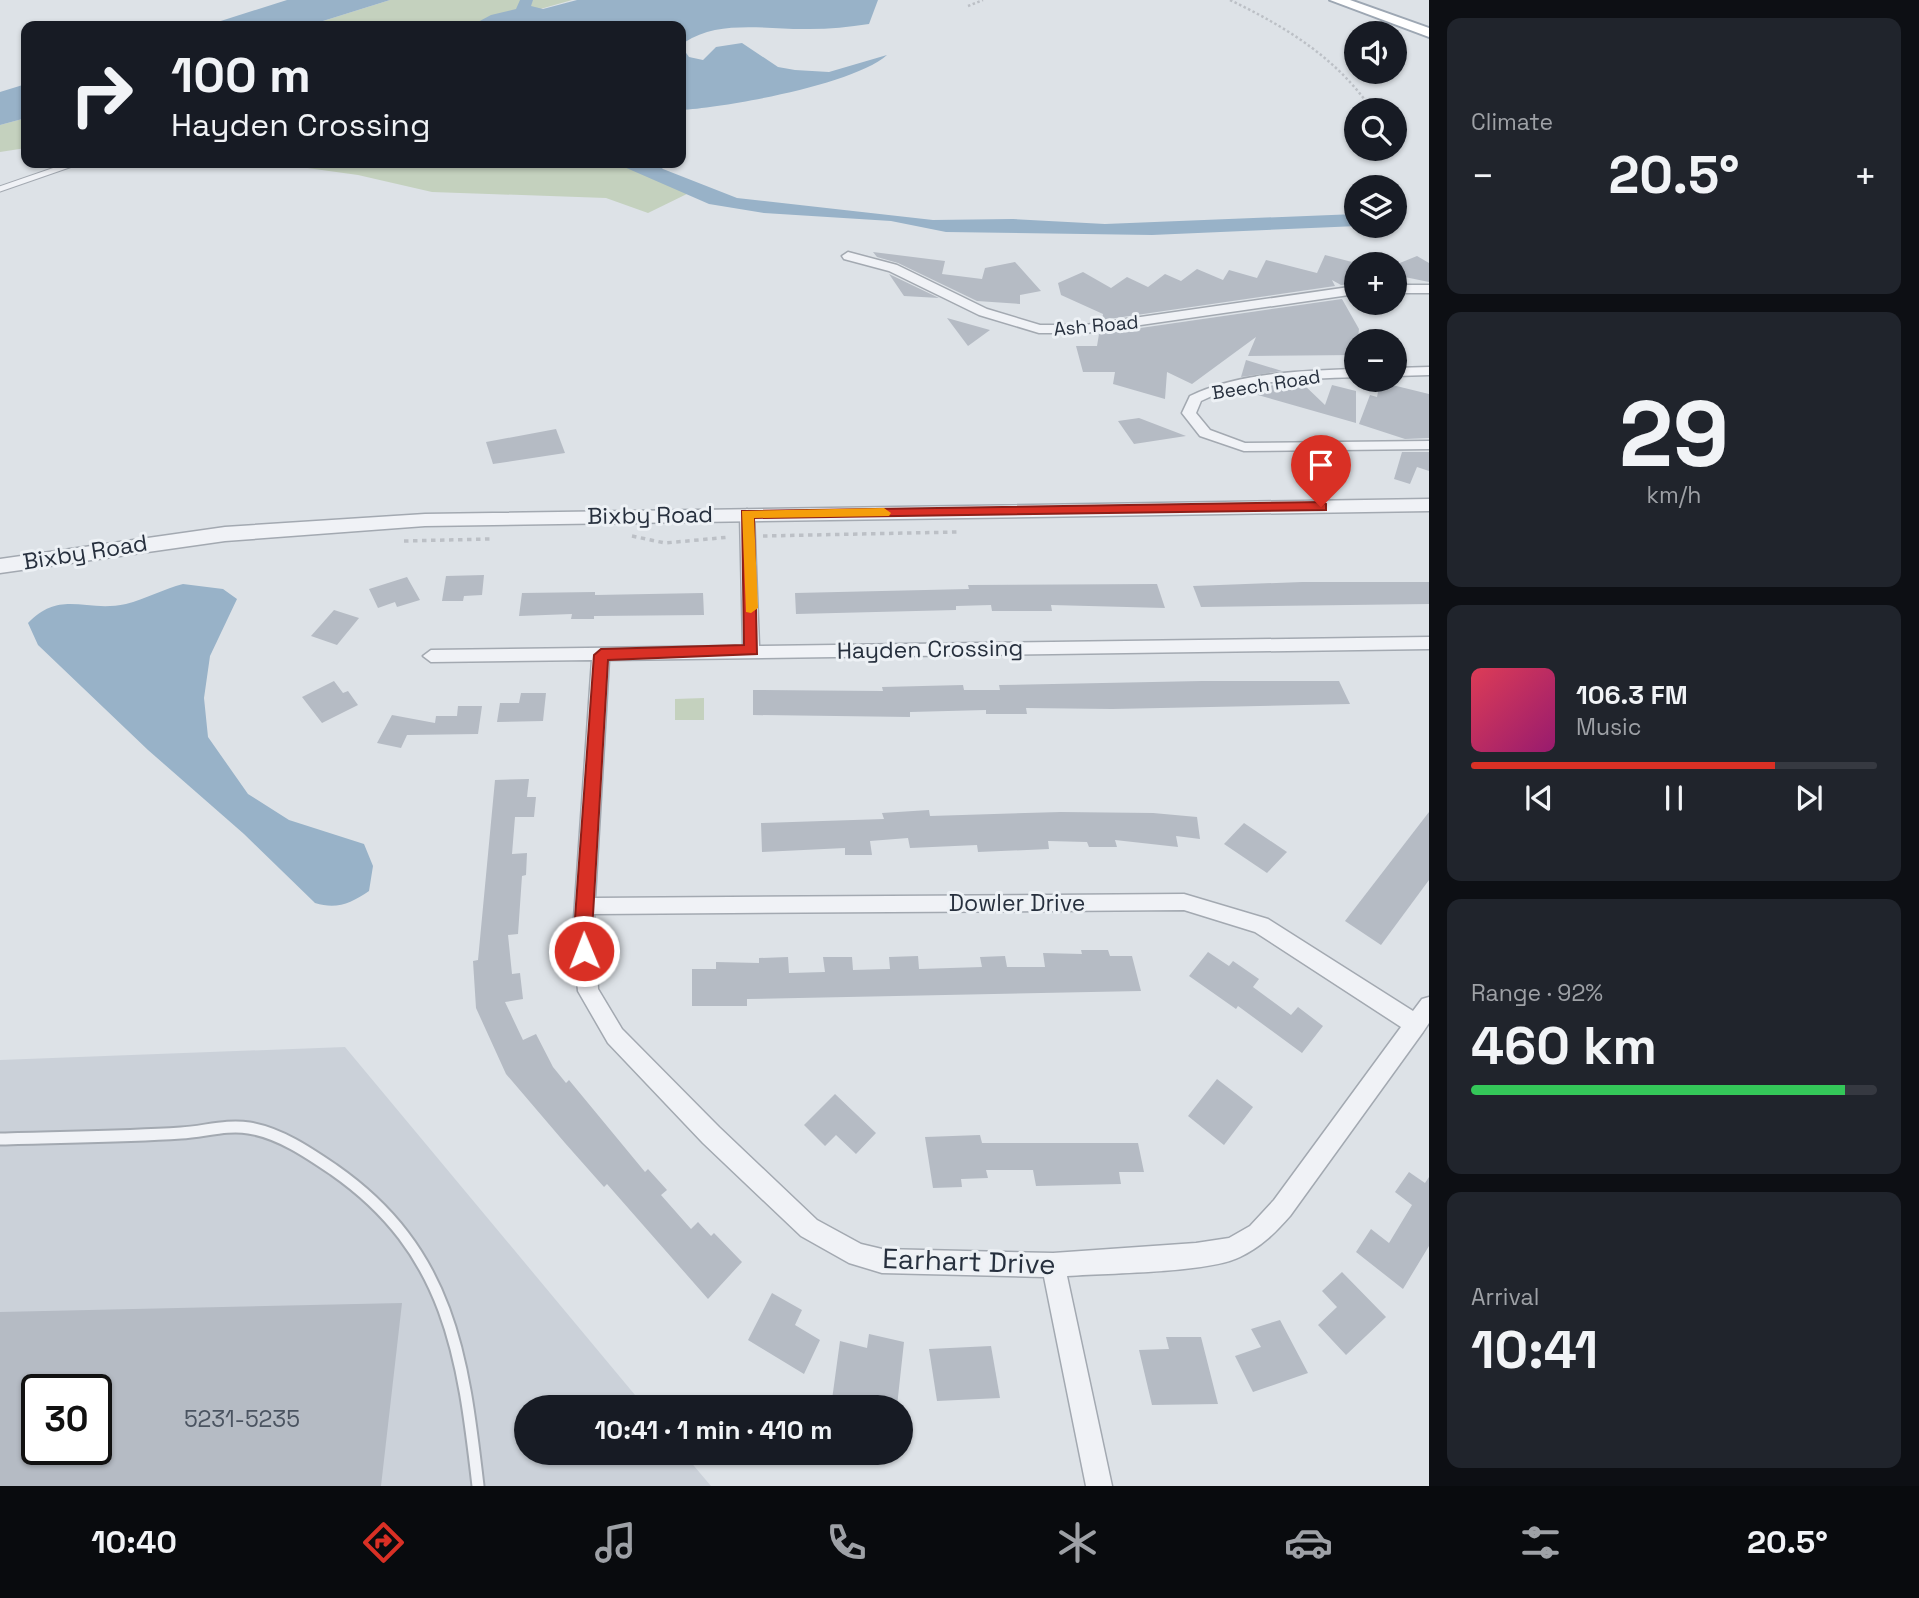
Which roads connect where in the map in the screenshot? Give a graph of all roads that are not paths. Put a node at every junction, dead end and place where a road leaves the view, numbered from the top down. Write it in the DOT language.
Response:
graph roads {
  1 [pos="1336,0"];
  2 [pos="1429,33"];
  3 [pos="61,168"];
  4 [pos="0,189"];
  5 [pos="848,256"];
  6 [pos="1407,289"];
  7 [pos="1429,289"];
  8 [pos="1344,292"];
  9 [pos="1429,371"];
  10 [pos="1407,372"];
  11 [pos="1344,373"];
  12 [pos="1429,445"];
  13 [pos="1429,505"];
  14 [pos="747,514"];
  15 [pos="0,566"];
  16 [pos="1429,643"];
  17 [pos="751,650"];
  18 [pos="601,655"];
  19 [pos="431,656"];
  20 [pos="585,906"];
  21 [pos="1423,1015"];
  22 [pos="0,1139"];
  23 [pos="1053,1265"];
  24 [pos="478,1486"];
  25 [pos="1099,1486"];
  1 -- 2 [label="main road"];
  3 -- 4 [label="lane"];
  5 -- 8 [label="street, Ash Road"];
  6 -- 7 [label="street"];
  9 -- 10 [label="street"];
  11 -- 12 [label="street, Beech Road"];
  13 -- 14 [label="street, Bixby Road"];
  14 -- 15 [label="street, Bixby Road"];
  14 -- 17 [label="street"];
  16 -- 17 [label="street, Hayden Crossing"];
  17 -- 18 [label="street, Hayden Crossing"];
  18 -- 19 [label="street, Hayden Crossing"];
  18 -- 20 [label="street, Earhart Drive"];
  20 -- 21 [label="street, Dowler Drive"];
  20 -- 23 [label="street, Earhart Drive"];
  21 -- 23 [label="street, Earhart Drive"];
  22 -- 24 [label="lane"];
  23 -- 25 [label="street"];
}
